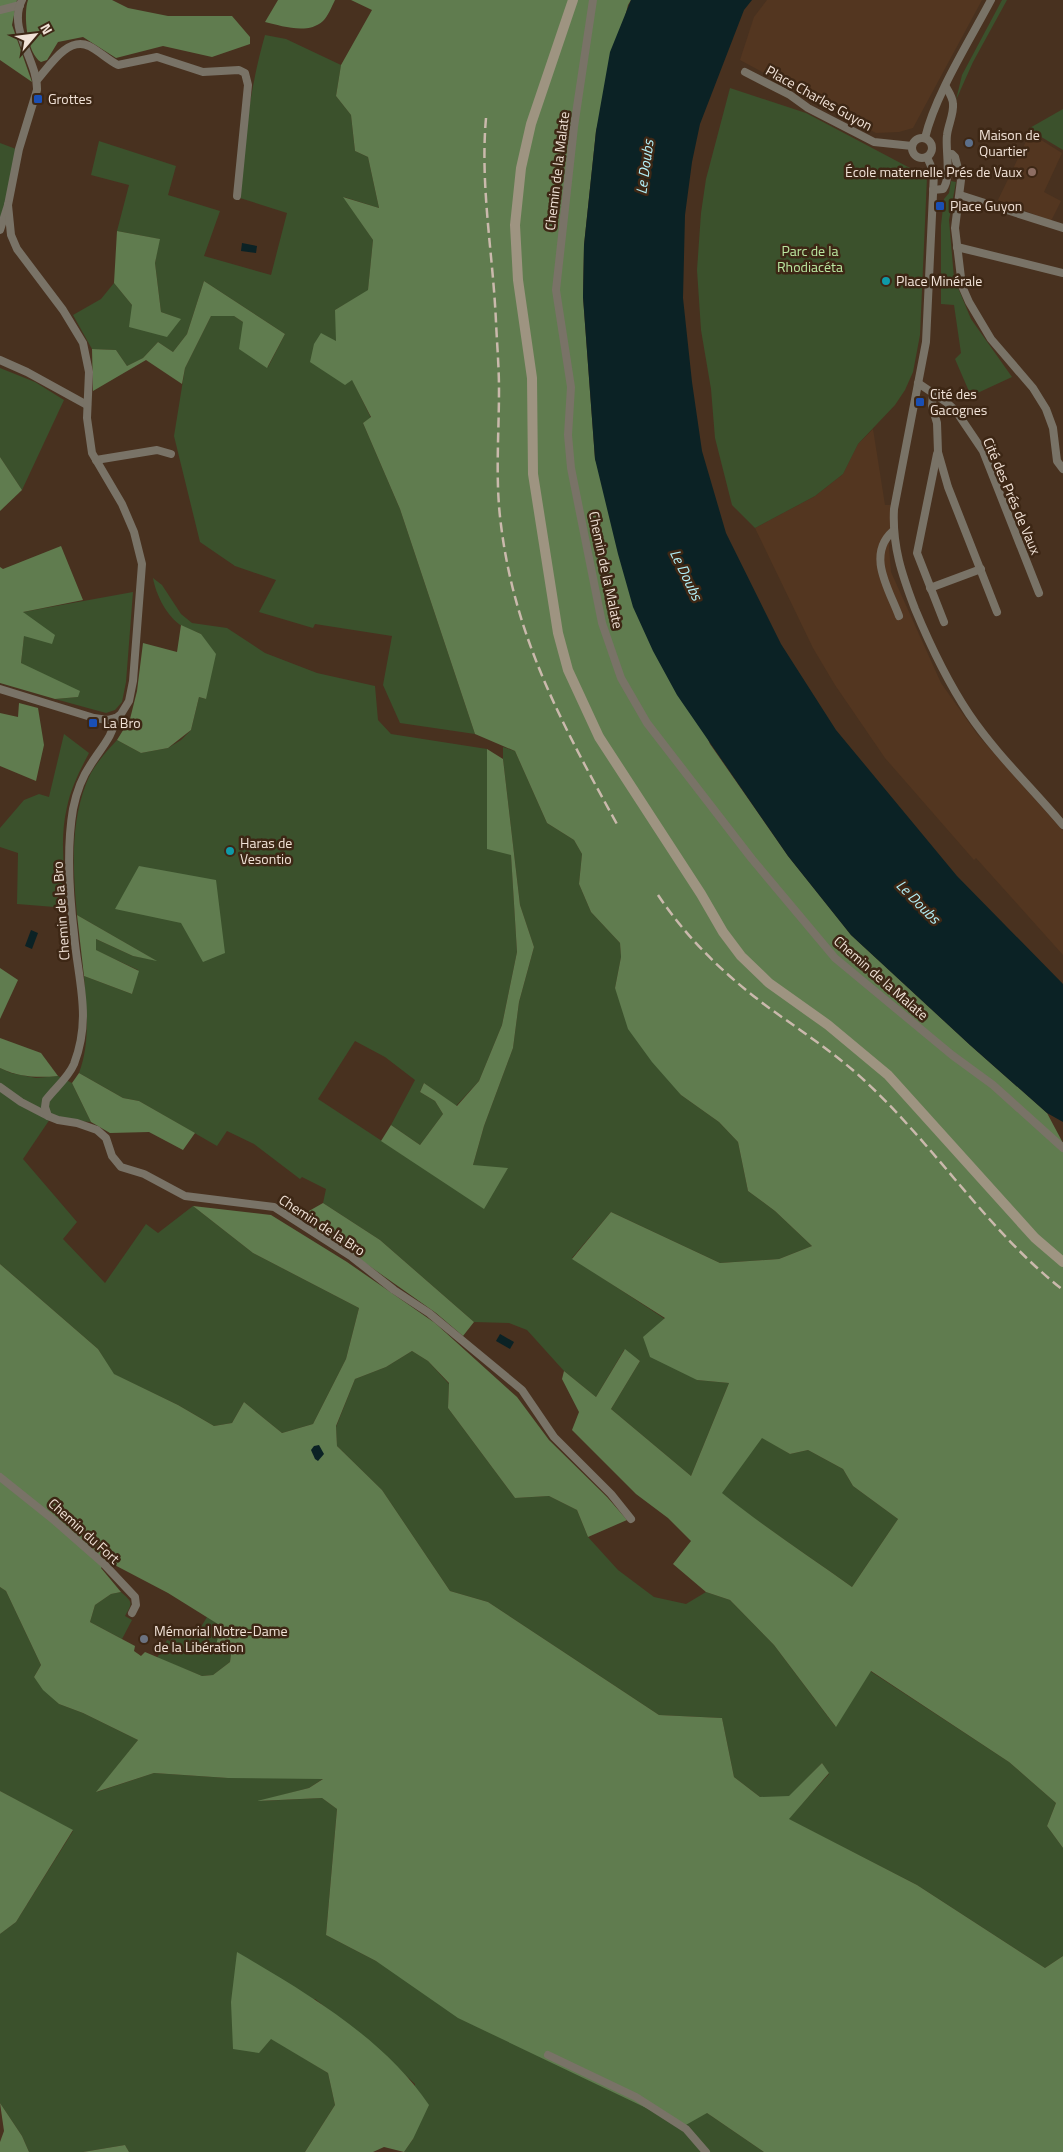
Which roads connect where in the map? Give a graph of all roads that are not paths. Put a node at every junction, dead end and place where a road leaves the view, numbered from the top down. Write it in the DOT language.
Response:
graph roads {
  1 [pos="593,0"];
  2 [pos="991,0"];
  3 [pos="572,1"];
  4 [pos="21,3"];
  5 [pos="0,10"];
  6 [pos="745,72"];
  7 [pos="37,80"];
  8 [pos="946,87"];
  9 [pos="925,138"];
  10 [pos="912,146"];
  11 [pos="948,154"];
  12 [pos="927,157"];
  13 [pos="933,190"];
  14 [pos="960,195"];
  15 [pos="237,196"];
  16 [pos="8,205"];
  17 [pos="1063,228"];
  18 [pos="0,230"];
  19 [pos="957,247"];
  20 [pos="1063,273"];
  21 [pos="0,360"];
  22 [pos="918,383"];
  23 [pos="932,393"];
  24 [pos="87,405"];
  25 [pos="938,452"];
  26 [pos="171,454"];
  27 [pos="96,460"];
  28 [pos="1063,469"];
  29 [pos="893,531"];
  30 [pos="981,569"];
  31 [pos="930,588"];
  32 [pos="1039,593"];
  33 [pos="997,612"];
  34 [pos="899,616"];
  35 [pos="944,622"];
  36 [pos="0,689"];
  37 [pos="116,718"];
  38 [pos="1063,825"];
  39 [pos="0,1087"];
  40 [pos="48,1116"];
  41 [pos="1063,1148"];
  42 [pos="1063,1262"];
  43 [pos="0,1477"];
  44 [pos="631,1519"];
  45 [pos="132,1612"];
  46 [pos="548,2055"];
  47 [pos="706,2152"];
  1 -- 41 [label="street, Chemin de la Malate"];
  2 -- 8 [label="street"];
  3 -- 42 [label="main road"];
  4 -- 5 [label="street"];
  4 -- 7 [label="street"];
  6 -- 10 [label="street, Place Charles Guyon"];
  7 -- 15 [label="street"];
  7 -- 16 [label="street"];
  8 -- 9 [label="street"];
  8 -- 11 [label="street"];
  9 -- 10 [label="street"];
  9 -- 12 [label="street"];
  10 -- 12 [label="street"];
  11 -- 13 [label="street"];
  11 -- 14 [label="street"];
  12 -- 13 [label="street"];
  13 -- 22 [label="street"];
  14 -- 17 [label="street"];
  14 -- 19 [label="street"];
  16 -- 18 [label="street"];
  16 -- 24 [label="street, Chemin de la Bro"];
  19 -- 20 [label="street"];
  19 -- 28 [label="street"];
  21 -- 24 [label="street"];
  22 -- 23 [label="street, Cité des Prés de Vaux"];
  22 -- 29 [label="street"];
  23 -- 25 [label="street"];
  23 -- 32 [label="street, Cité des Prés de Vaux"];
  24 -- 27 [label="street, Chemin de la Bro"];
  25 -- 30 [label="street"];
  25 -- 31 [label="street"];
  26 -- 27 [label="street"];
  27 -- 37 [label="street, Chemin de la Bro"];
  29 -- 34 [label="street"];
  29 -- 38 [label="street"];
  30 -- 31 [label="street"];
  30 -- 33 [label="street"];
  31 -- 35 [label="street"];
  36 -- 37 [label="street"];
  37 -- 40 [label="street, Chemin de la Bro"];
  39 -- 40 [label="street"];
  40 -- 44 [label="street, Chemin de la Bro"];
  43 -- 45 [label="street, Chemin du Fort"];
  46 -- 47 [label="street"];
}
